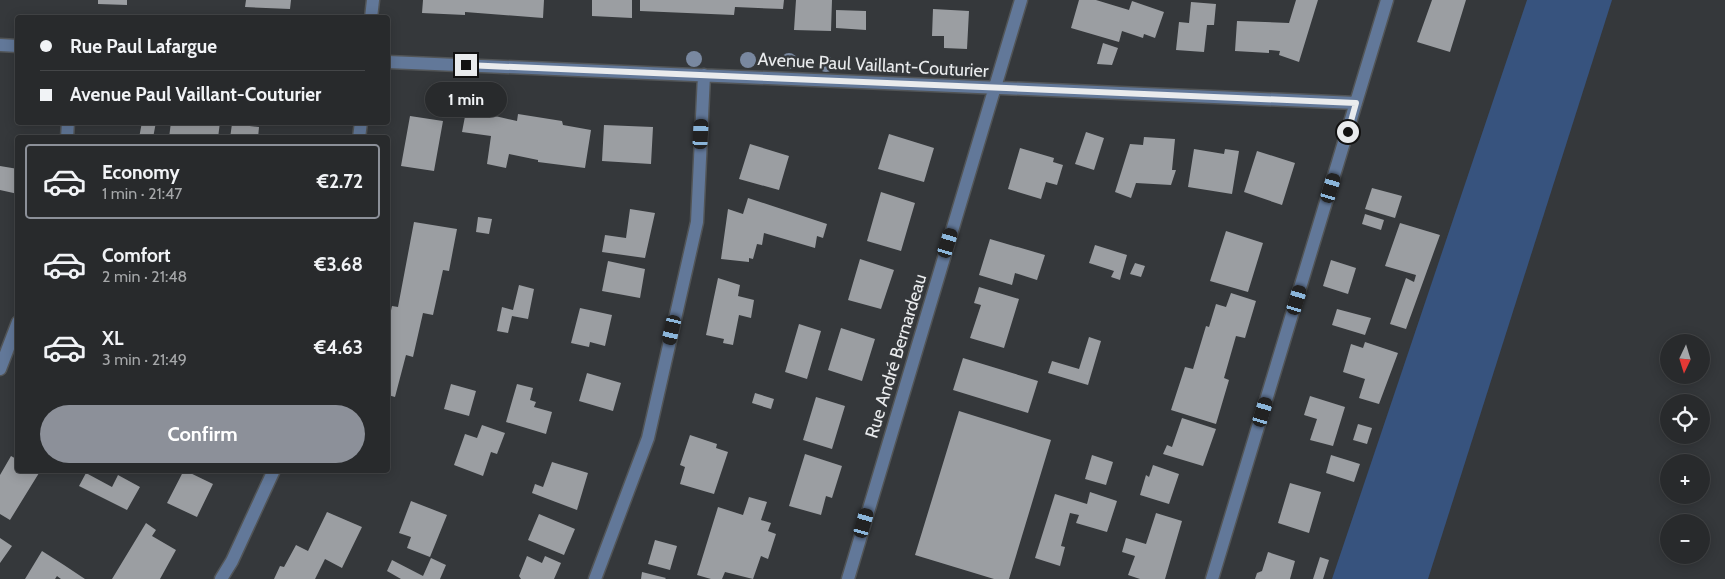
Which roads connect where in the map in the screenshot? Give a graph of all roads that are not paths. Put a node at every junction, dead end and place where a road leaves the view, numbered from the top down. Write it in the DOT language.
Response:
graph roads {
  1 [pos="373,0"];
  2 [pos="1021,0"];
  3 [pos="1387,0"];
  4 [pos="371,15"];
  5 [pos="0,45"];
  6 [pos="15,46"];
  7 [pos="390,62"];
  8 [pos="704,75"];
  9 [pos="994,89"];
  10 [pos="1356,103"];
  11 [pos="15,330"];
  12 [pos="0,369"];
  13 [pos="273,473"];
  14 [pos="221,579"];
  15 [pos="595,579"];
  16 [pos="848,579"];
  17 [pos="1212,579"];
  1 -- 4 [label="street"];
  2 -- 9 [label="street, Rue André Bernardeau"];
  3 -- 10 [label="street"];
  5 -- 6 [label="street"];
  7 -- 8 [label="street, Avenue Paul Vaillant-Couturier"];
  8 -- 9 [label="street, Avenue Paul Vaillant-Couturier"];
  8 -- 15 [label="street"];
  9 -- 10 [label="street, Avenue Paul Vaillant-Couturier"];
  9 -- 16 [label="street, Rue André Bernardeau"];
  10 -- 17 [label="street"];
  11 -- 12 [label="street"];
  13 -- 14 [label="street"];
}
